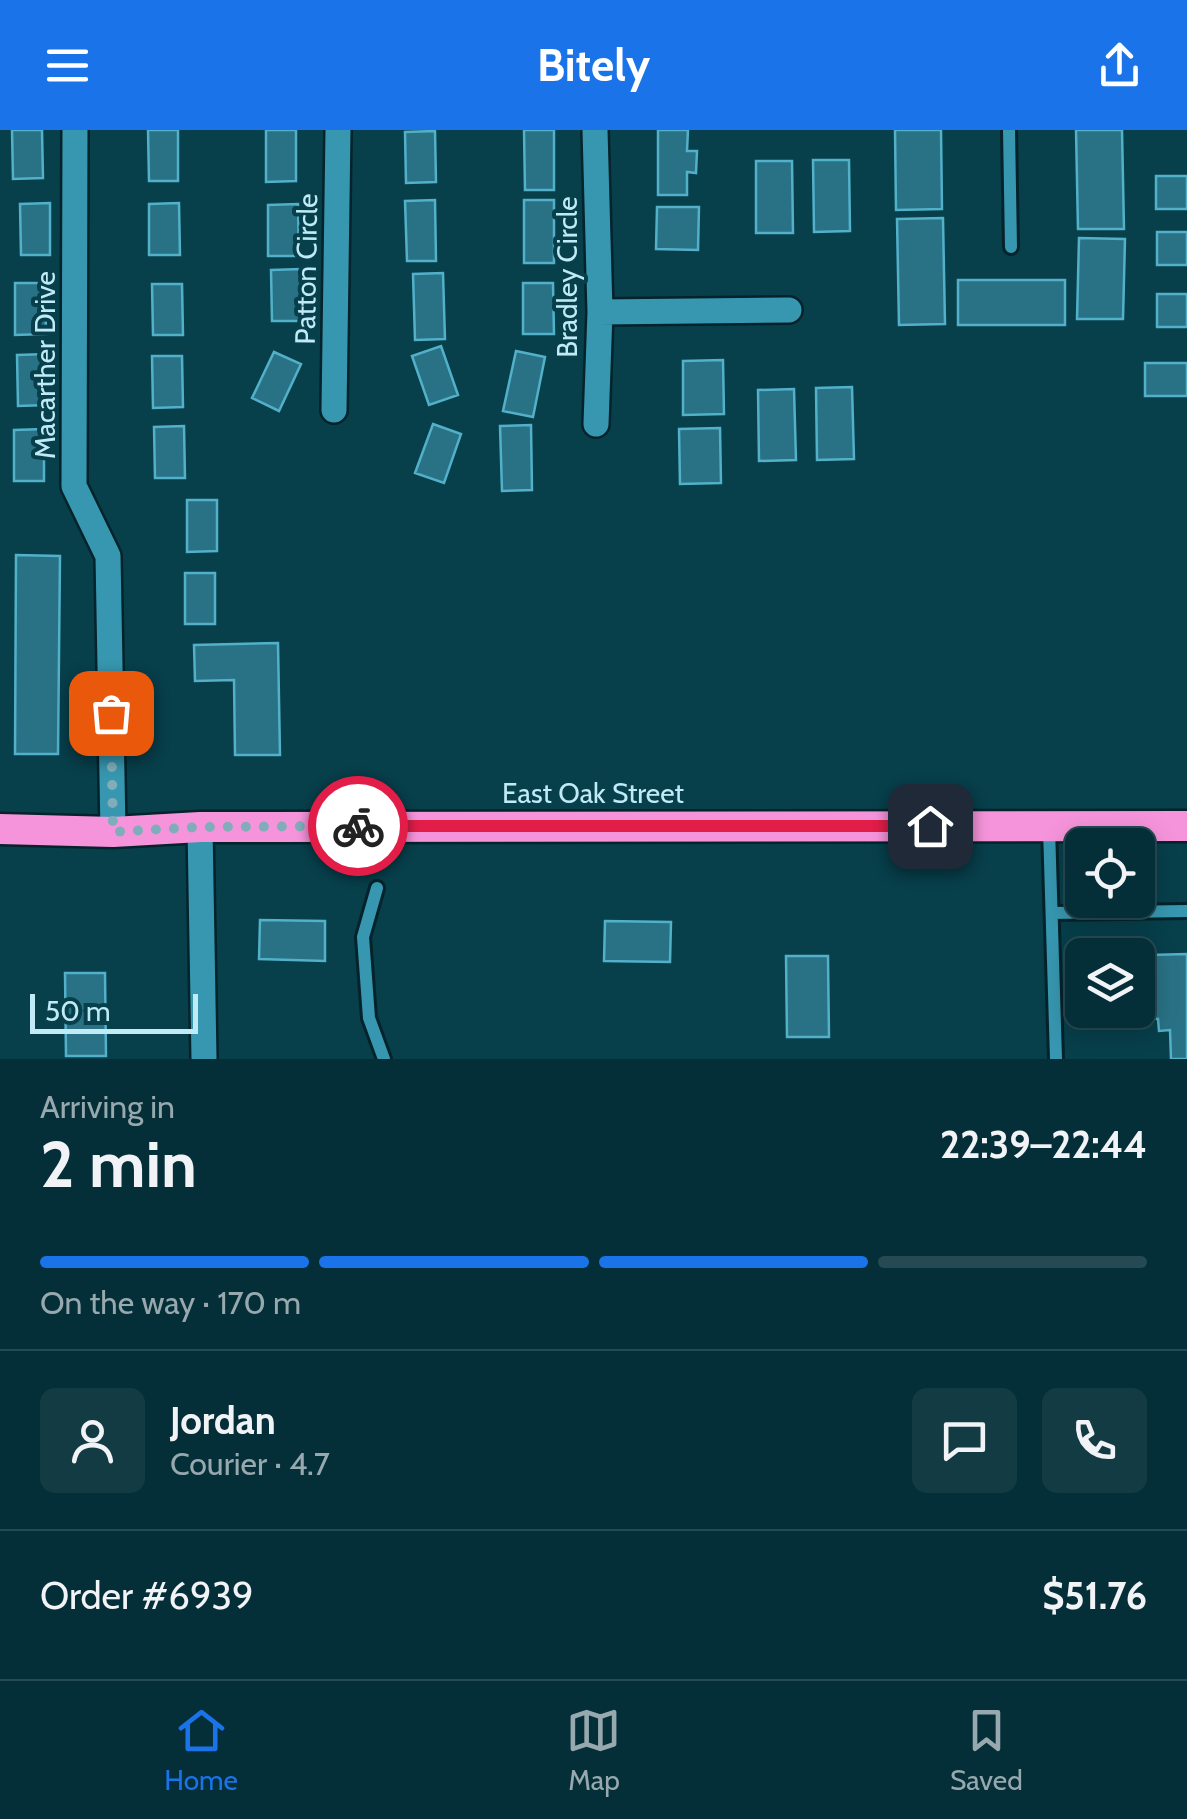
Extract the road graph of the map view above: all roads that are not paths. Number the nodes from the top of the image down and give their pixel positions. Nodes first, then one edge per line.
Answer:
1 (75, 130) edge
2 (338, 130) edge
3 (595, 130) edge
4 (1008, 130) edge
5 (1011, 247) dead end
6 (788, 310) dead end
7 (600, 312) junction
8 (334, 410) dead end
9 (596, 424) dead end
10 (1048, 825) junction
11 (1187, 826) edge
12 (200, 827) junction
13 (0, 829) edge
14 (113, 832) junction
15 (377, 888) dead end
16 (1187, 912) edge
17 (1052, 913) junction
18 (204, 1059) edge
19 (384, 1059) edge
20 (1056, 1059) edge

1 - 14 street, Macarther Drive
2 - 8 street, Patton Circle
3 - 7 street, Bradley Circle
4 - 5 lane
6 - 7 street
7 - 9 street, Bradley Circle
10 - 11 highway, East Oak Street
10 - 12 highway, East Oak Street
10 - 17 lane
12 - 14 highway, East Oak Street
12 - 18 street
13 - 14 highway, East Oak Street
15 - 19 lane
16 - 17 lane
17 - 20 lane

